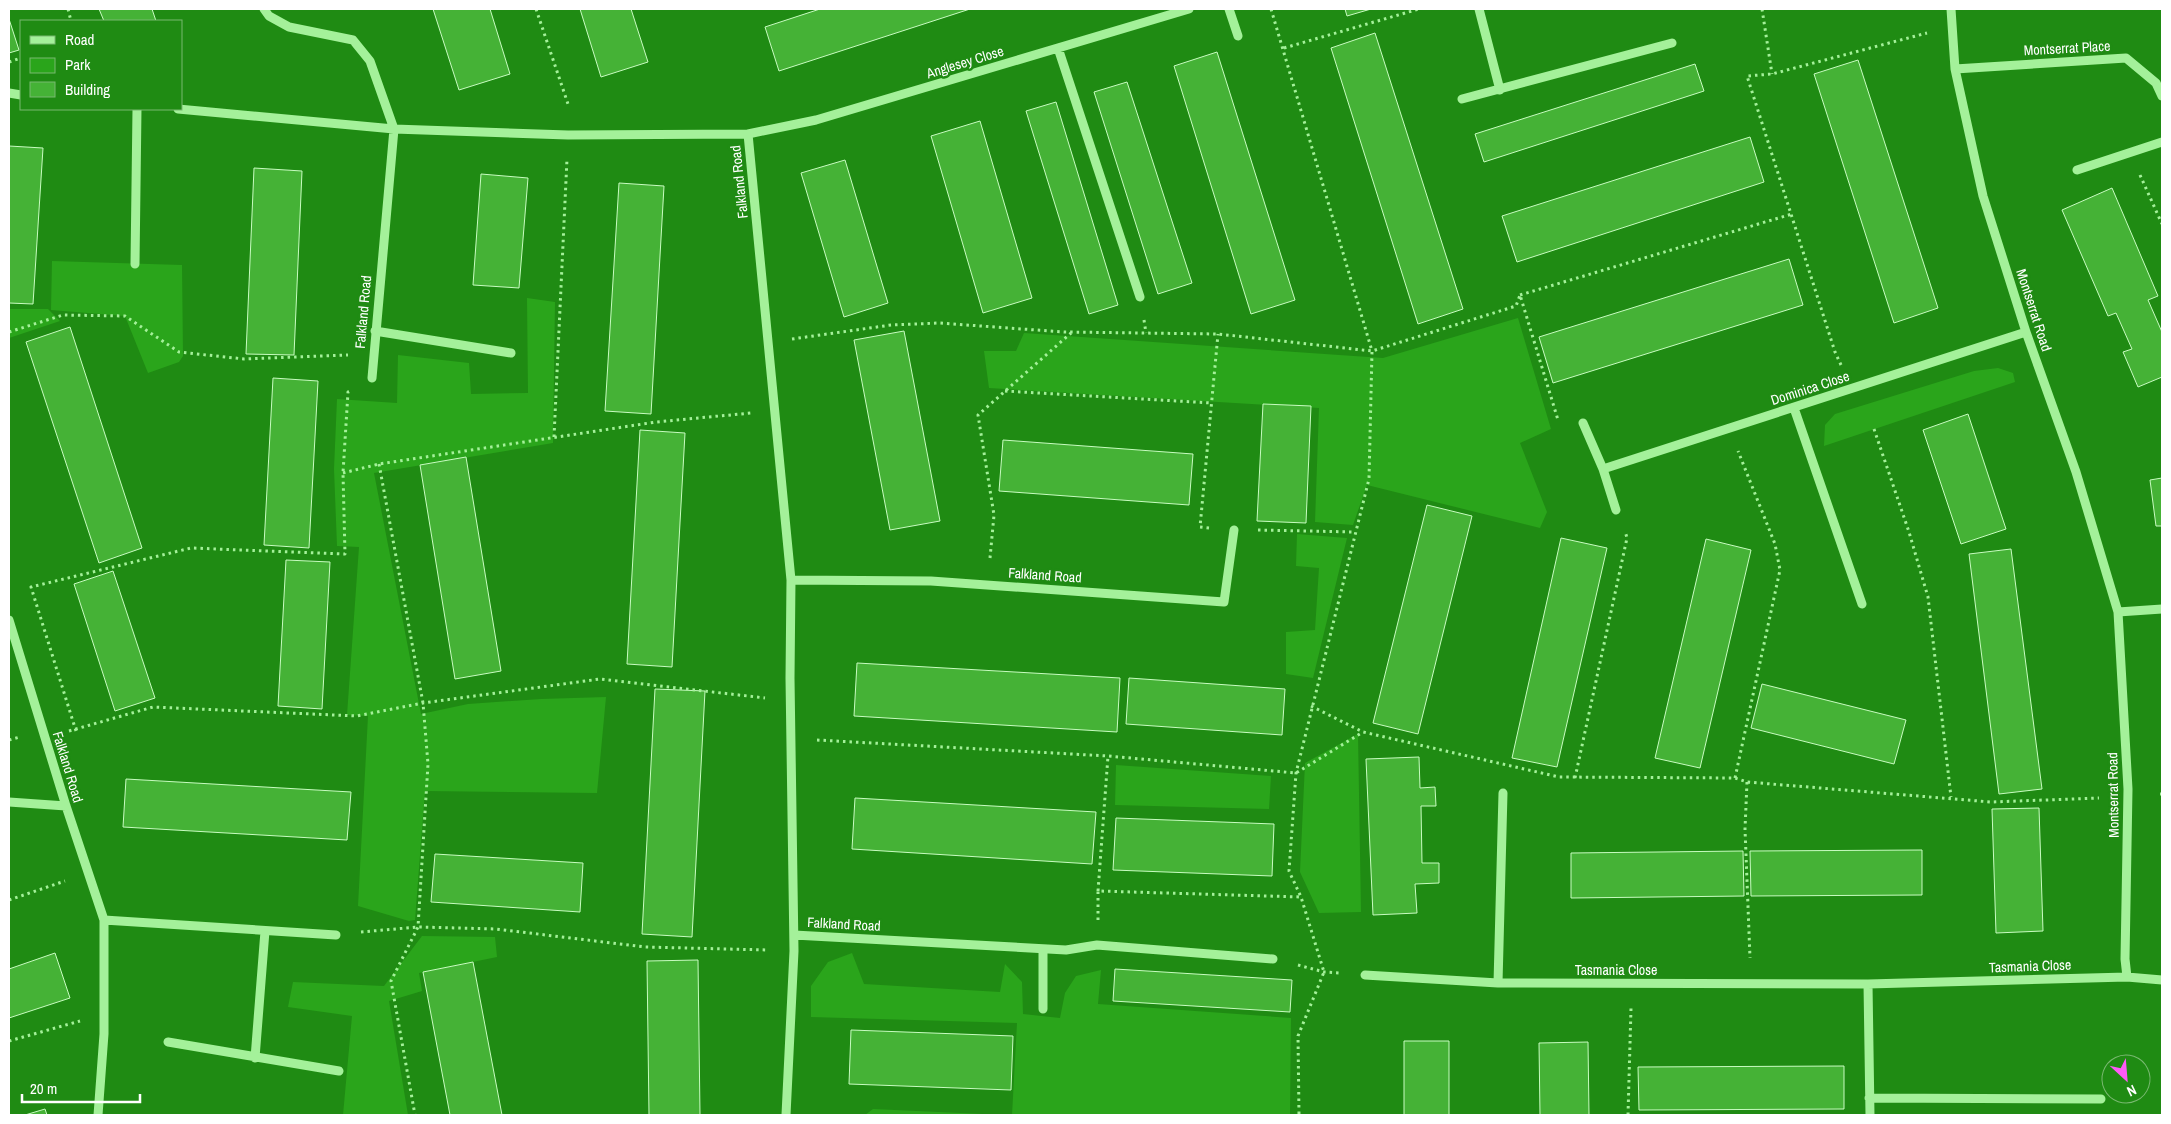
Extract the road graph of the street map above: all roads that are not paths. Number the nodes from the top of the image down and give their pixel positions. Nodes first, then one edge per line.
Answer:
1 (264, 9) edge
2 (1188, 9) edge
3 (1229, 9) edge
4 (1951, 9) edge
5 (1481, 13) edge
6 (1238, 36) dead end
7 (1672, 43) dead end
8 (1058, 48) junction
9 (1955, 69) junction
10 (1500, 90) junction
11 (2162, 96) edge
12 (1462, 99) dead end
13 (182, 109) edge
14 (137, 110) edge
15 (394, 129) junction
16 (748, 134) junction
17 (2162, 142) edge
18 (2077, 170) dead end
19 (136, 264) dead end
20 (1140, 297) dead end
21 (375, 331) junction
22 (2026, 332) junction
23 (511, 353) dead end
24 (372, 378) road end
25 (1794, 408) junction
26 (1584, 423) dead end
27 (1603, 469) junction
28 (1616, 510) road end
29 (1234, 530) road end
30 (791, 580) junction
31 (1862, 604) dead end
32 (2162, 609) edge
33 (2118, 612) junction
34 (9, 620) edge
35 (1503, 793) dead end
36 (9, 802) edge
37 (66, 806) junction
38 (104, 920) junction
39 (265, 930) junction
40 (336, 934) road end
41 (794, 935) junction
42 (1043, 949) junction
43 (1273, 959) road end
44 (1365, 975) road end
45 (2127, 977) junction
46 (2162, 980) edge
47 (1498, 984) junction
48 (1868, 984) junction
49 (1043, 1009) dead end
50 (168, 1042) dead end
51 (255, 1058) junction
52 (339, 1071) dead end
53 (1869, 1098) junction
54 (2101, 1099) dead end
55 (98, 1115) edge
56 (786, 1115) edge
57 (1870, 1115) edge

1 - 15 street, Falkland Road
2 - 8 street, Anglesey Close
3 - 6 street
4 - 9 street, Montserrat Road
5 - 10 street
7 - 10 street
8 - 16 street, Anglesey Close
8 - 20 street
9 - 11 street, Montserrat Place
9 - 22 street, Montserrat Road
10 - 12 street
13 - 15 street, Falkland Road
14 - 19 street
15 - 16 street, Falkland Road
15 - 21 street, Falkland Road
16 - 30 street, Falkland Road
17 - 18 street
21 - 23 street
21 - 24 street, Falkland Road
22 - 25 street, Dominica Close
22 - 33 street, Montserrat Road
25 - 27 street, Dominica Close
25 - 31 street
26 - 27 street
27 - 28 street
29 - 30 street, Falkland Road
30 - 41 street, Falkland Road
32 - 33 street
33 - 45 street, Montserrat Road
34 - 37 street, Falkland Road
35 - 47 street
36 - 37 street
37 - 38 street, Falkland Road
38 - 39 street
38 - 55 street, Falkland Road
39 - 40 street
39 - 51 street
41 - 42 street, Falkland Road
41 - 56 street, Falkland Road
42 - 43 street, Falkland Road
42 - 49 street
44 - 47 street, Tasmania Close
45 - 46 street, Tasmania Close
45 - 48 street, Tasmania Close
47 - 48 street, Tasmania Close
48 - 53 street
50 - 51 street
51 - 52 street
53 - 54 street
53 - 57 street

